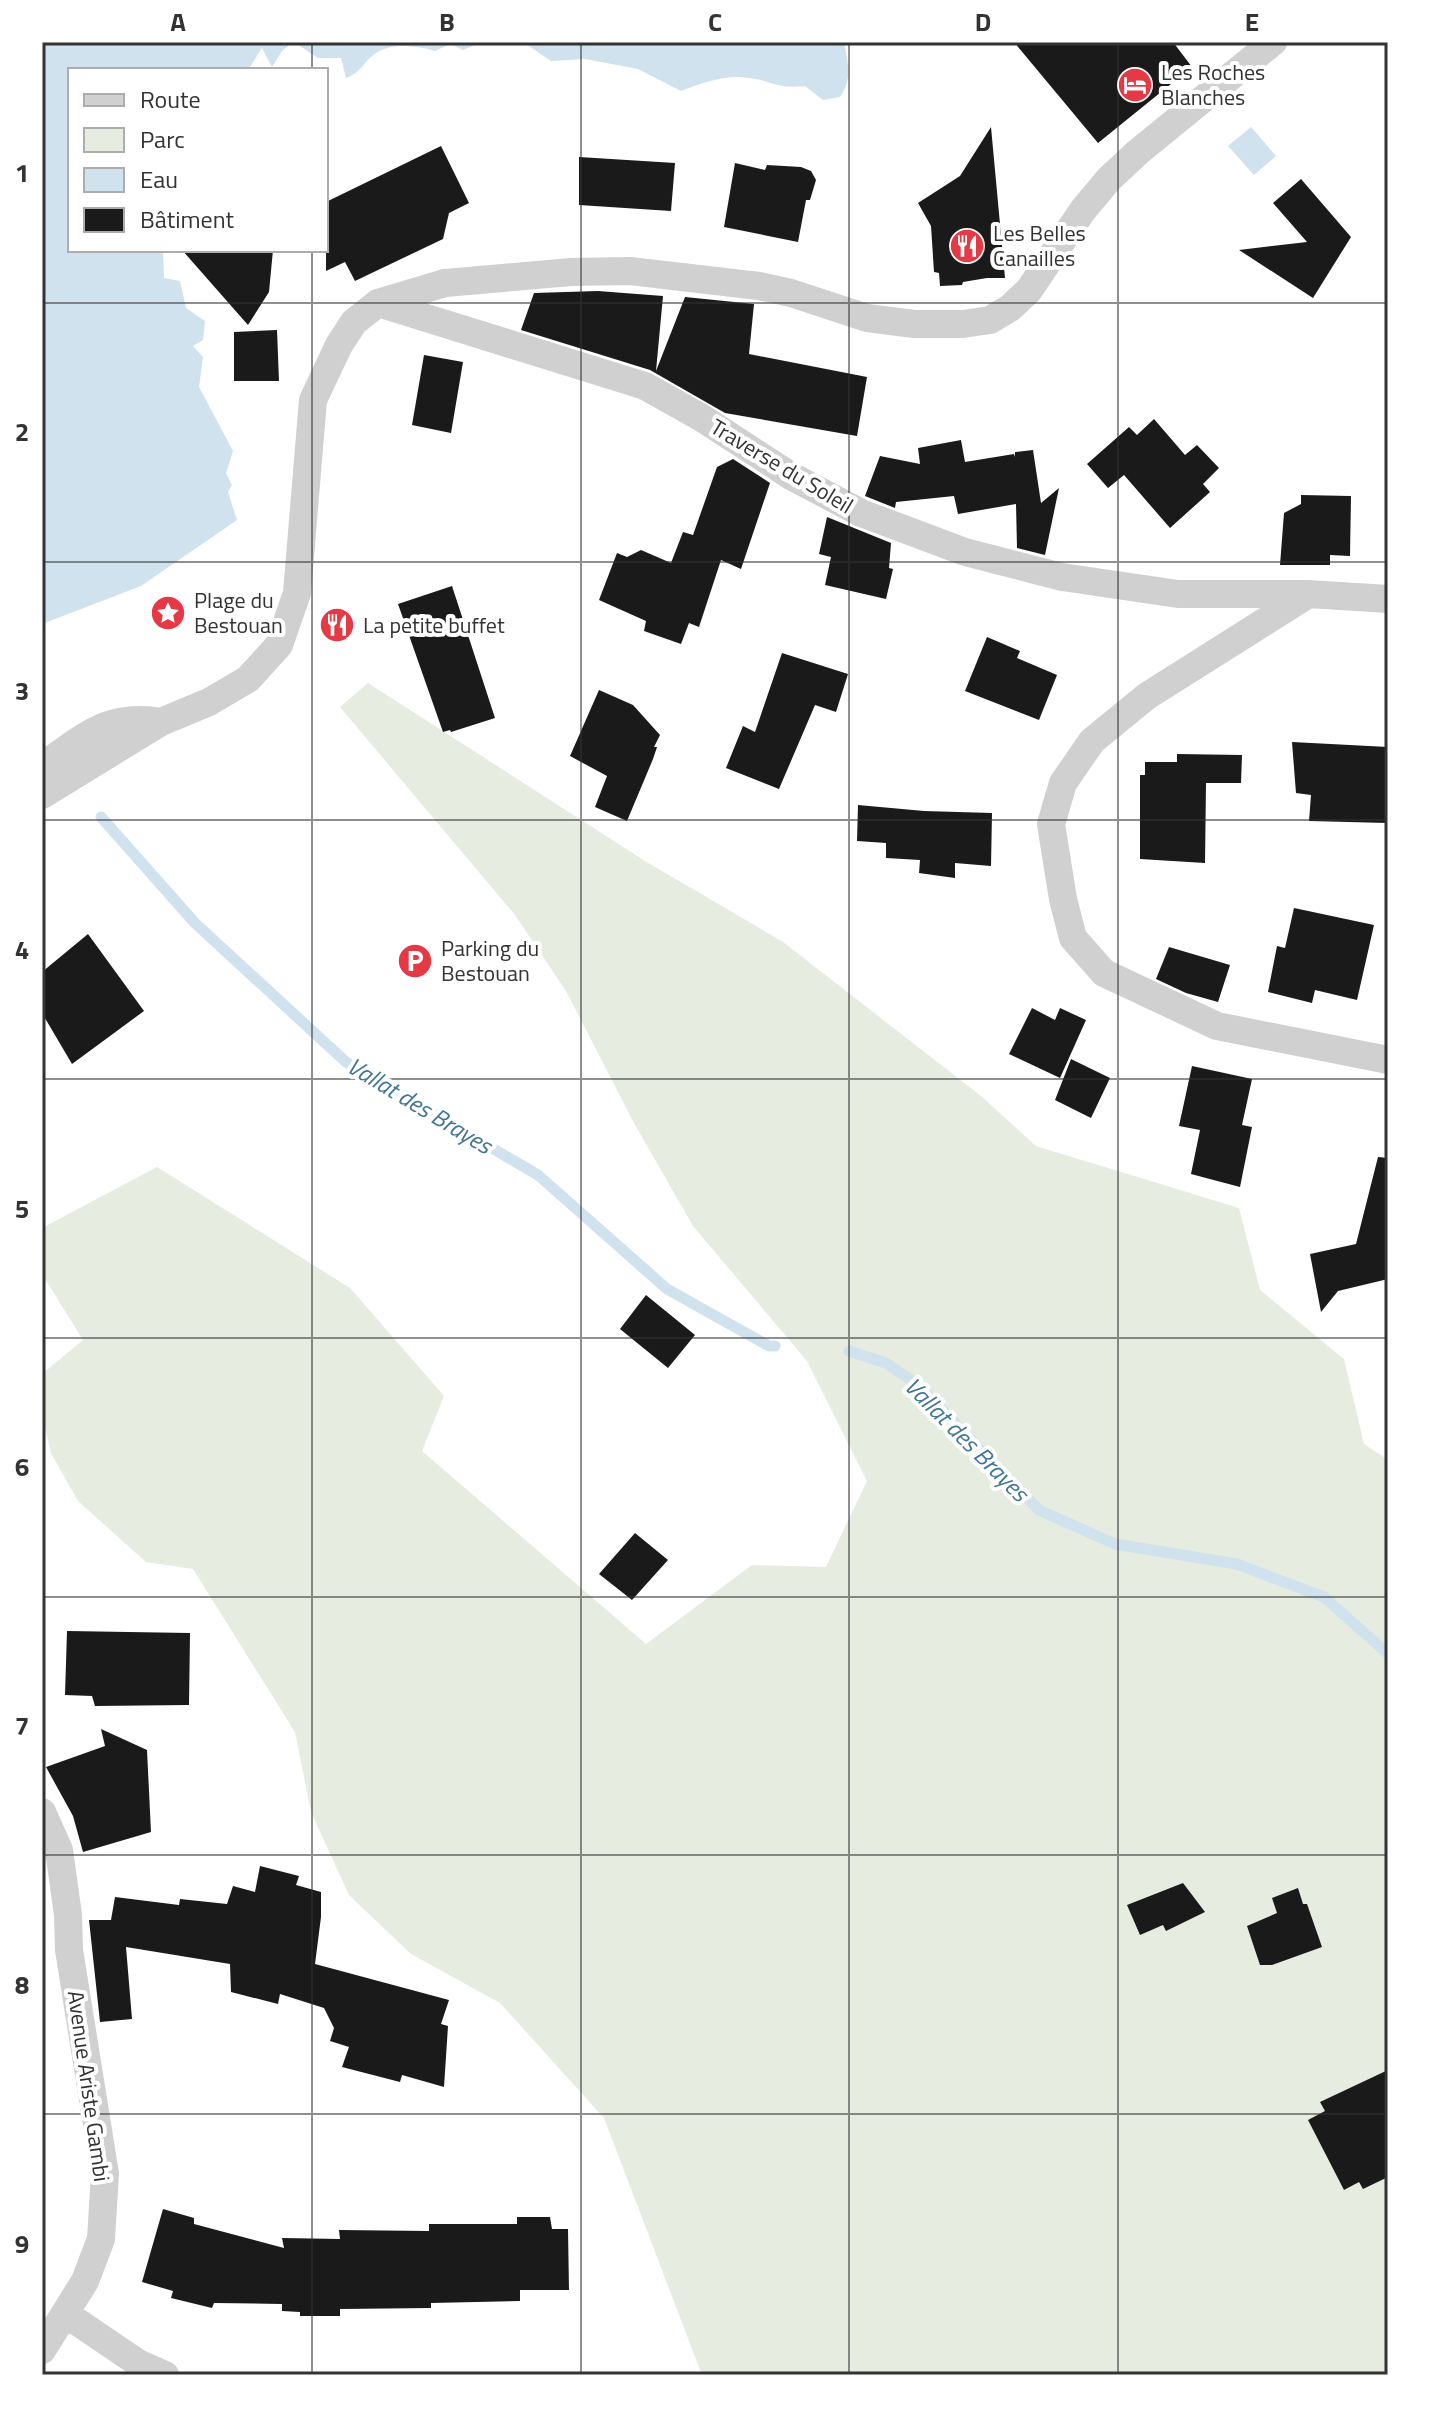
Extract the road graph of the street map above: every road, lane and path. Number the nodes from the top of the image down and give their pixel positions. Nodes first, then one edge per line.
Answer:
1 (1273, 42) edge
2 (378, 303) junction
3 (1308, 594) junction
4 (1388, 599) edge
5 (161, 722) junction
6 (42, 766) edge
7 (42, 795) edge
8 (1388, 1060) edge
9 (42, 1812) edge
10 (66, 2314) junction
11 (42, 2350) edge
12 (165, 2375) edge

1 - 2 street
2 - 3 street, Traverse du Soleil
2 - 5 street
3 - 4 street, Traverse du Soleil
3 - 8 street
5 - 6 street
5 - 7 street
9 - 10 street, Avenue Ariste Gambi
10 - 11 street, Avenue Ariste Gambi
10 - 12 street

